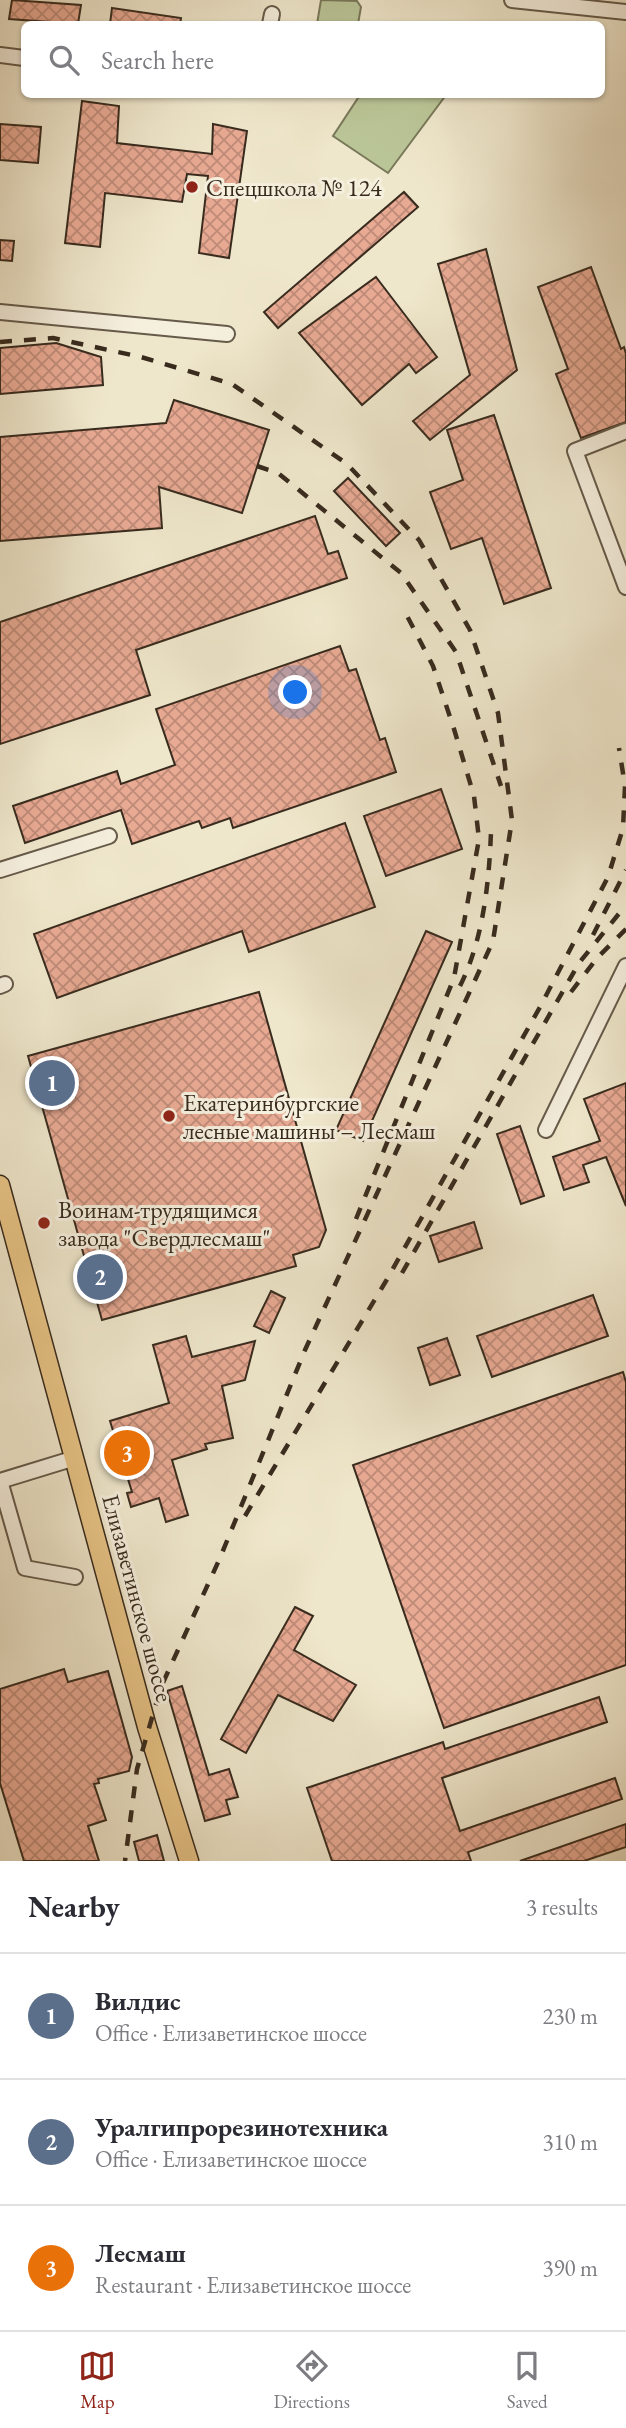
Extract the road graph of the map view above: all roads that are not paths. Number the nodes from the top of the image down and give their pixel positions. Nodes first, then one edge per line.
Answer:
1 (512, 0) edge
2 (626, 12) edge
3 (0, 55) edge
4 (21, 58) edge
5 (0, 312) edge
6 (227, 334) dead end
7 (626, 431) edge
8 (626, 587) edge
9 (109, 835) dead end
10 (0, 870) edge
11 (626, 966) edge
12 (546, 1130) dead end
13 (0, 1185) edge
14 (75, 1458) junction
15 (75, 1577) dead end
16 (189, 1861) edge

1 - 2 street
3 - 4 street
5 - 6 street
7 - 8 street
9 - 10 street
11 - 12 street
13 - 14 main road, Елизаветинское шоссе
14 - 15 street
14 - 16 main road, Елизаветинское шоссе

